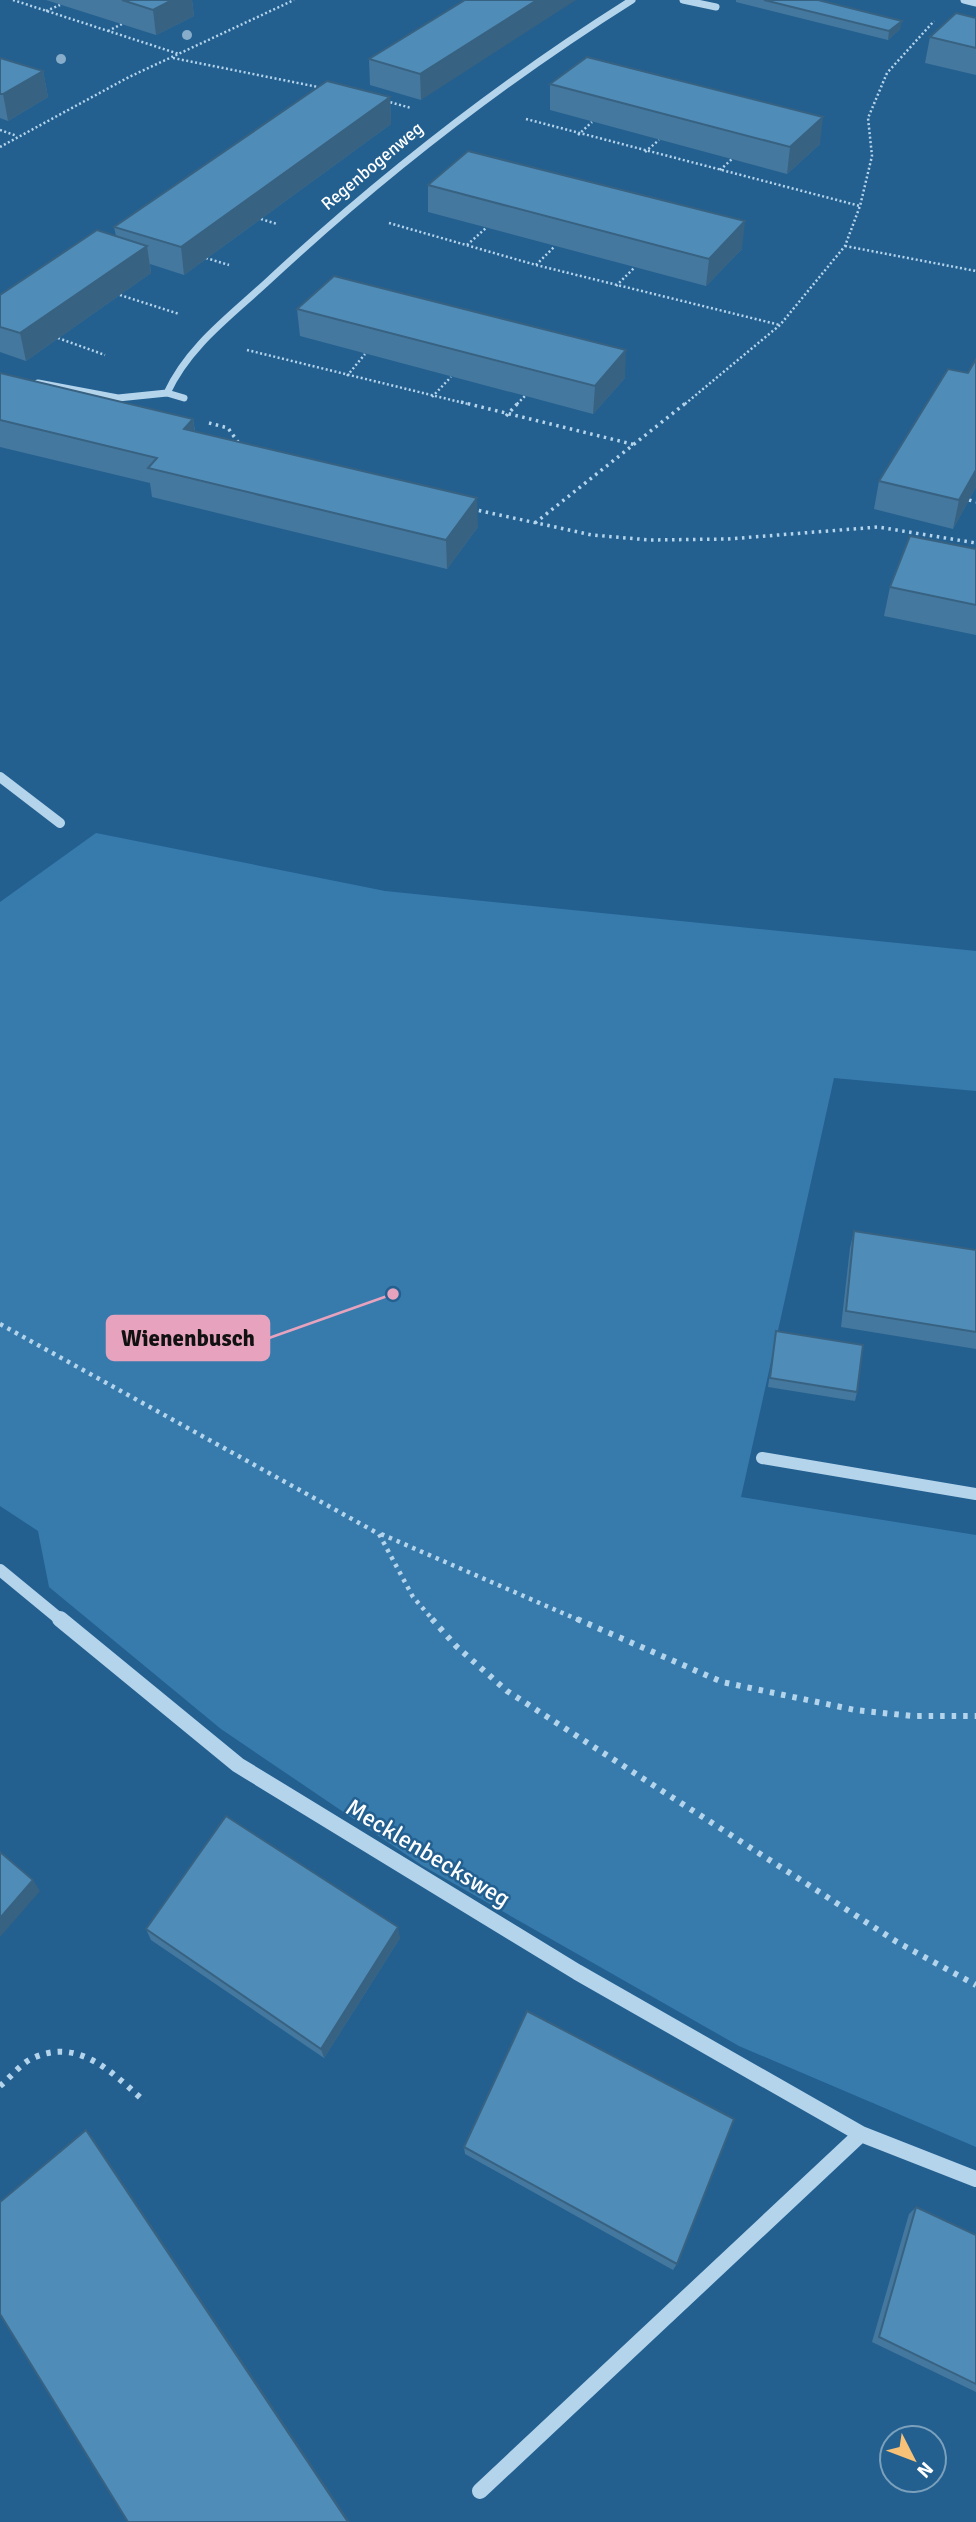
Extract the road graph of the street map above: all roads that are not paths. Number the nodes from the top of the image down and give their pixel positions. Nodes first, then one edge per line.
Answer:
1 (632, 0) edge
2 (683, 0) edge
3 (964, 0) edge
4 (976, 3) edge
5 (716, 8) dead end
6 (24, 380) edge
7 (167, 393) junction
8 (184, 398) dead end
9 (0, 778) edge
10 (61, 823) dead end
11 (762, 1458) dead end
12 (976, 1494) edge
13 (0, 1570) edge
14 (861, 2134) junction
15 (976, 2179) edge
16 (480, 2491) dead end

1 - 7 street, Regenbogenweg
2 - 5 street
3 - 4 street
6 - 7 lane
7 - 8 street
9 - 10 street
11 - 12 street
13 - 14 street, Mecklenbecksweg
14 - 15 street, Mecklenbecksweg
14 - 16 street

